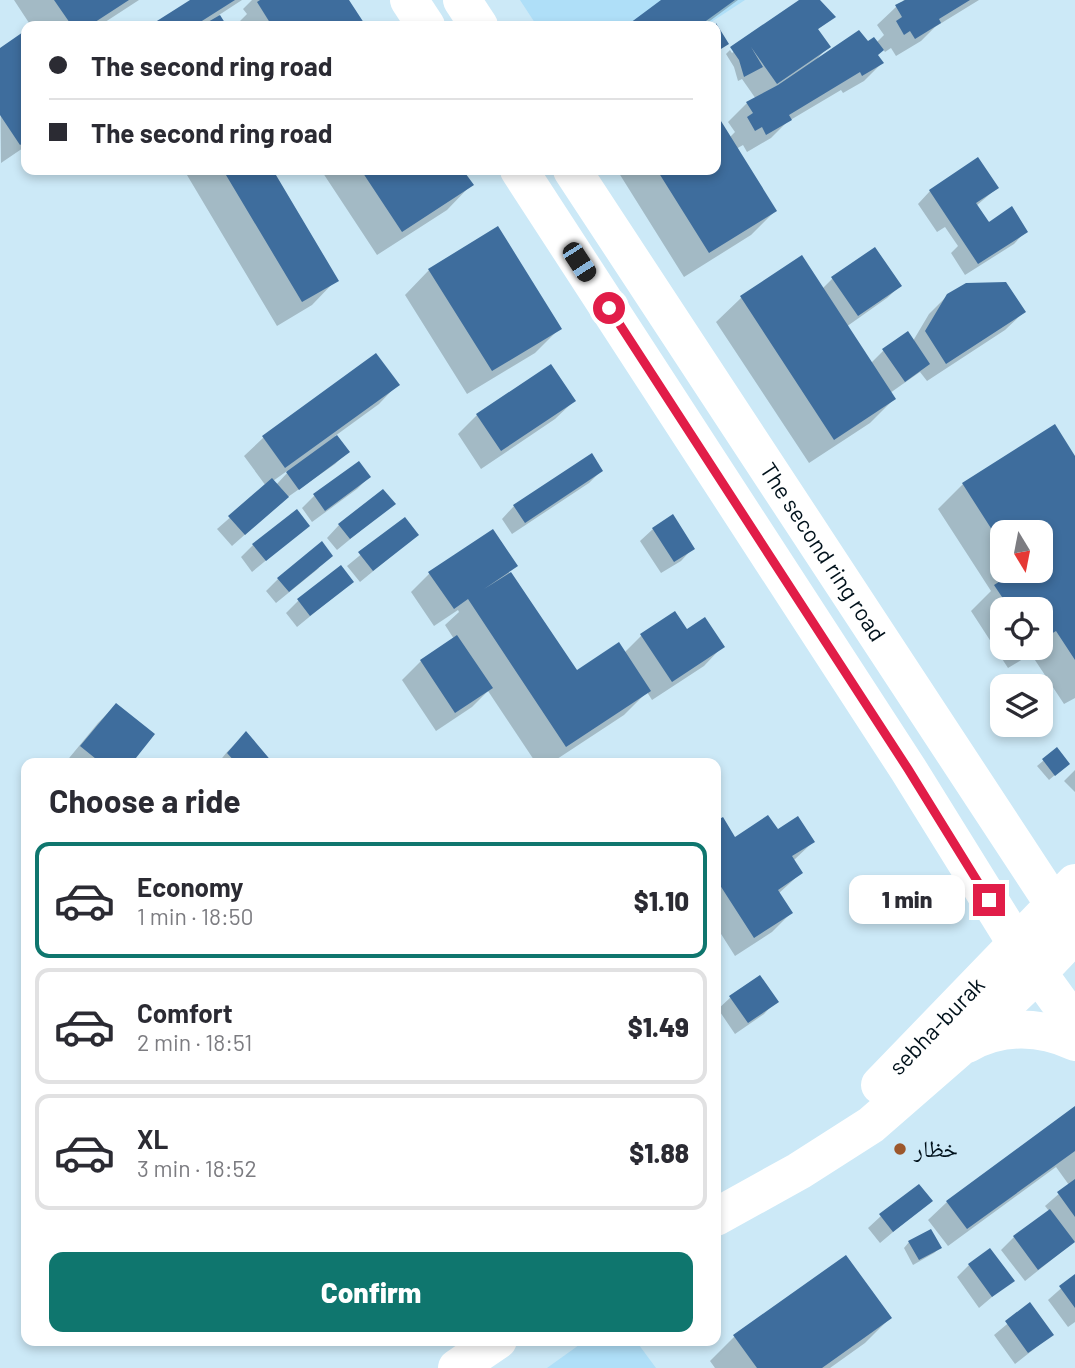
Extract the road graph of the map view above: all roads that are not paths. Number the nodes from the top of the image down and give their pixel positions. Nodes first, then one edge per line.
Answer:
1 (409, 0) edge
2 (462, 0) edge
3 (423, 21) edge
4 (476, 21) edge
5 (522, 175) edge
6 (575, 175) edge
7 (1071, 919) edge
8 (1027, 958) junction
9 (1075, 1024) edge
10 (1075, 1042) edge
11 (956, 1051) junction
12 (800, 1171) junction
13 (721, 1214) edge
14 (489, 1346) edge
15 (457, 1368) edge

1 - 3 main road
2 - 4 main road
5 - 8 main road, The second ring road
6 - 7 main road, The second ring road
7 - 8 main road, sebha-burak
8 - 9 main road, The second ring road
8 - 11 main road, sebha-burak
8 - 12 main road, sebha-burak
10 - 11 main road
11 - 12 main road, sebha-burak
12 - 13 main road, sebha-burak
14 - 15 main road

